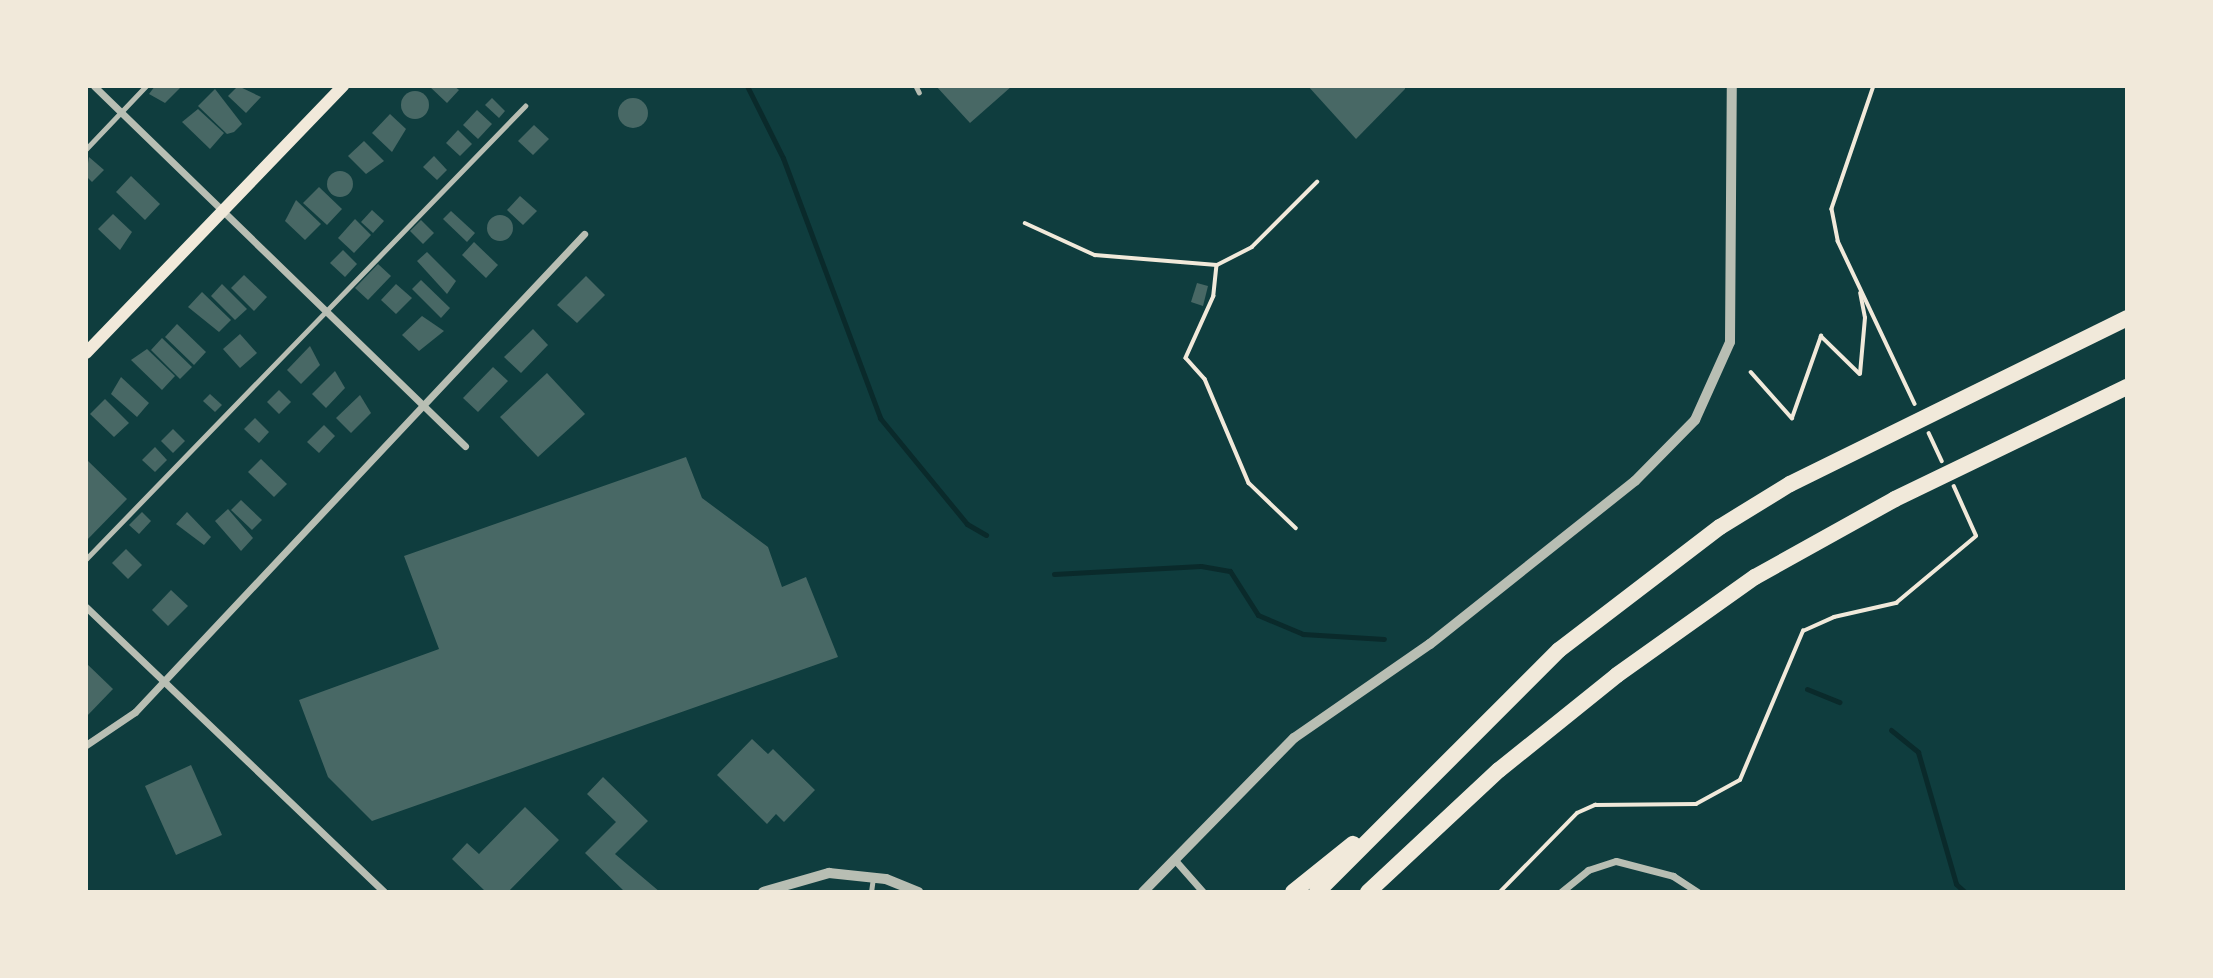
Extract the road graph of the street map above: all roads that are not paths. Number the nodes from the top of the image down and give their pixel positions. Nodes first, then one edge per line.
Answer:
1 (94, 86) edge
2 (146, 86) edge
3 (343, 86) edge
4 (916, 86) edge
5 (1732, 86) edge
6 (919, 92) dead end
7 (525, 106) dead end
8 (121, 111) junction
9 (86, 149) edge
10 (223, 209) junction
11 (584, 234) dead end
12 (325, 309) junction
13 (2127, 317) edge
14 (86, 353) edge
15 (2127, 387) edge
16 (422, 402) junction
17 (466, 446) dead end
18 (86, 559) edge
19 (86, 607) edge
20 (165, 681) junction
21 (86, 745) edge
22 (1384, 822) junction
23 (1174, 859) junction
24 (874, 877) junction
25 (384, 892) edge
26 (764, 892) edge
27 (871, 892) edge
28 (919, 892) edge
29 (1143, 892) edge
30 (1203, 892) edge
31 (1293, 892) edge
32 (1317, 892) edge
33 (1368, 892) edge
34 (1561, 892) edge
35 (1699, 892) edge

1 - 8 street
2 - 8 lane
3 - 10 main road
4 - 6 lane
5 - 23 street
7 - 12 lane
8 - 9 lane
8 - 10 street
10 - 12 street
10 - 14 main road
11 - 16 street
12 - 16 street
12 - 18 lane
13 - 22 highway
15 - 33 highway
16 - 17 street
16 - 20 street
19 - 20 street
20 - 21 street
20 - 25 street
22 - 31 highway
22 - 32 highway
23 - 29 street
23 - 30 street
24 - 26 street
24 - 27 lane
24 - 28 street
34 - 35 street

